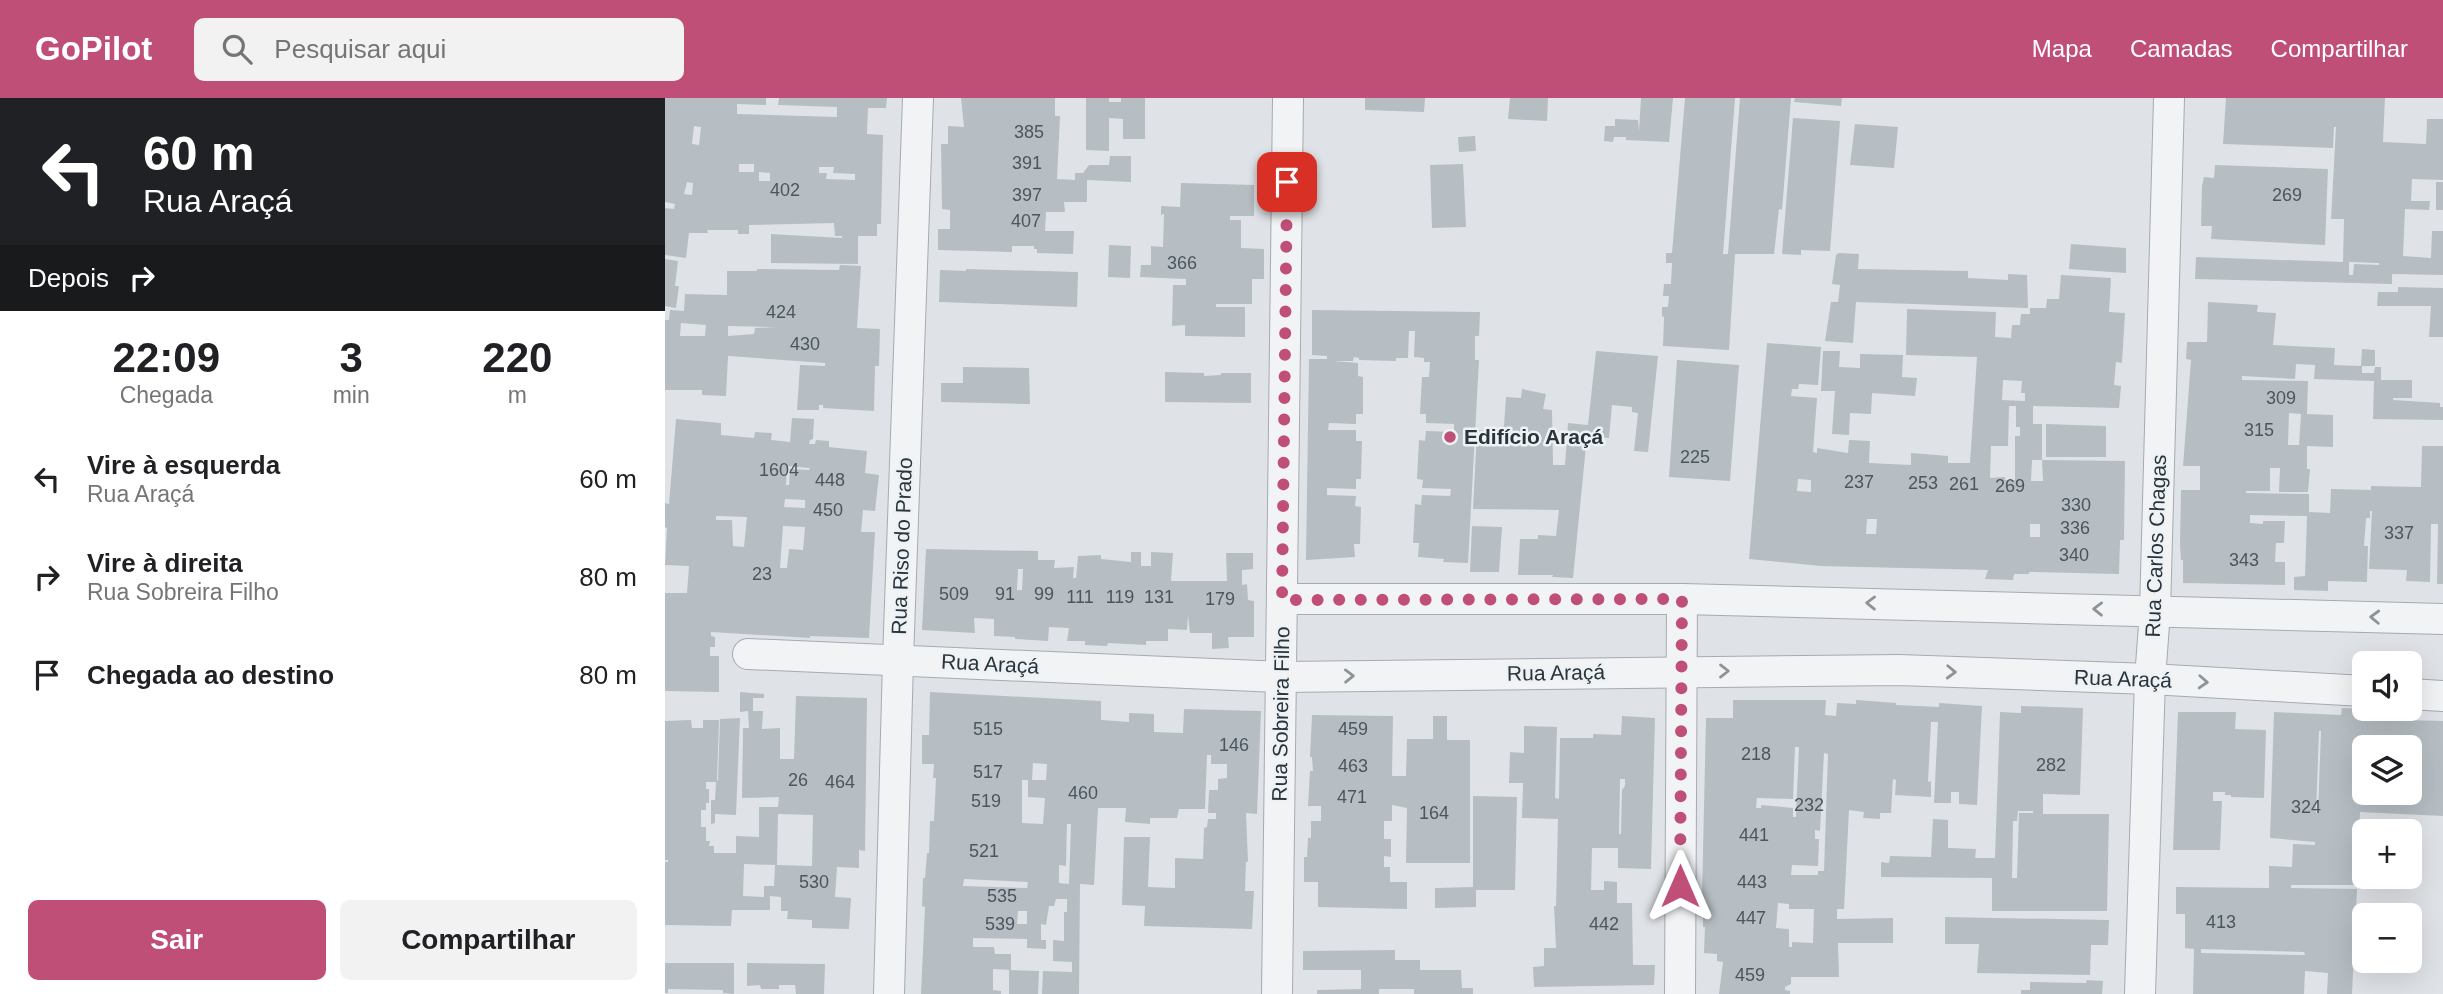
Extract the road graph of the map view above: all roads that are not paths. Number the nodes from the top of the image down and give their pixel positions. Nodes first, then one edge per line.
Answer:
1 (918, 98) edge
2 (1288, 98) edge
3 (2169, 98) edge
4 (1682, 599) junction
5 (1282, 600) junction
6 (2155, 611) junction
7 (2443, 619) edge
8 (748, 654) dead end
9 (898, 660) junction
10 (1680, 671) junction
11 (1281, 677) junction
12 (2150, 679) junction
13 (2352, 690) edge
14 (2422, 695) edge
15 (2443, 696) edge
16 (889, 994) edge
17 (1277, 994) edge
18 (1680, 994) edge
19 (2140, 994) edge

1 - 9 street, Rua Riso do Prado
2 - 5 street, Rua Sobreira Filho
3 - 6 street, Rua Carlos Chagas
4 - 5 street
6 -> 4 street
4 - 10 street
5 - 11 street, Rua Sobreira Filho
7 -> 6 street
6 - 12 street, Rua Carlos Chagas
8 - 9 street, Rua Araçá
9 - 11 street, Rua Araçá
9 - 16 street, Rua Riso do Prado
11 -> 10 street, Rua Araçá
10 -> 12 street, Rua Araçá
10 - 18 street
11 - 17 street, Rua Sobreira Filho
12 -> 13 street, Rua Araçá
12 - 19 street, Rua Carlos Chagas
14 - 15 street

